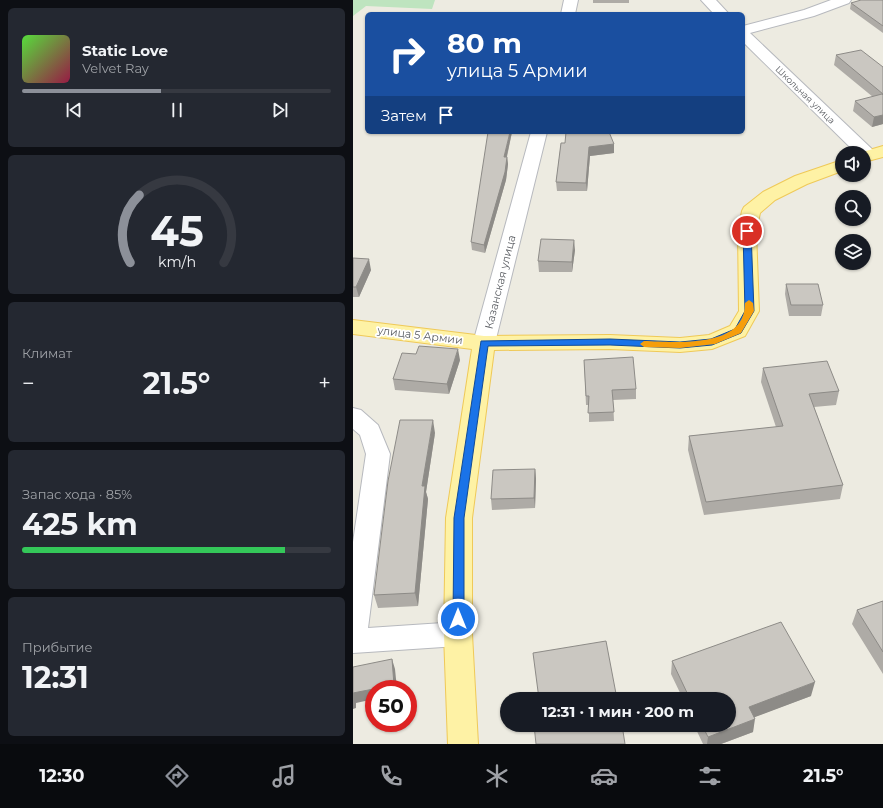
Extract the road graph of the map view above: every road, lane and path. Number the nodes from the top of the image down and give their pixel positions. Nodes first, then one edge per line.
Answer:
1 (571, 0) edge
2 (708, 0) edge
3 (844, 0) edge
4 (568, 12) edge
5 (720, 12) edge
6 (745, 29) edge
7 (745, 36) edge
8 (538, 134) edge
9 (872, 154) edge
10 (835, 168) edge
11 (353, 327) edge
12 (484, 343) junction
13 (353, 416) edge
14 (458, 634) junction
15 (353, 635) edge
16 (353, 640) edge
17 (463, 744) edge

1 - 4 street
2 - 5 street
3 - 6 street
7 - 9 street, Школьная улица
8 - 12 street, Казанская улица
10 - 12 main road, улица 5 Армии
11 - 12 main road, улица 5 Армии
12 - 14 main road, Казанская улица
13 - 15 street
14 - 16 street
14 - 17 main road, Казанская улица

